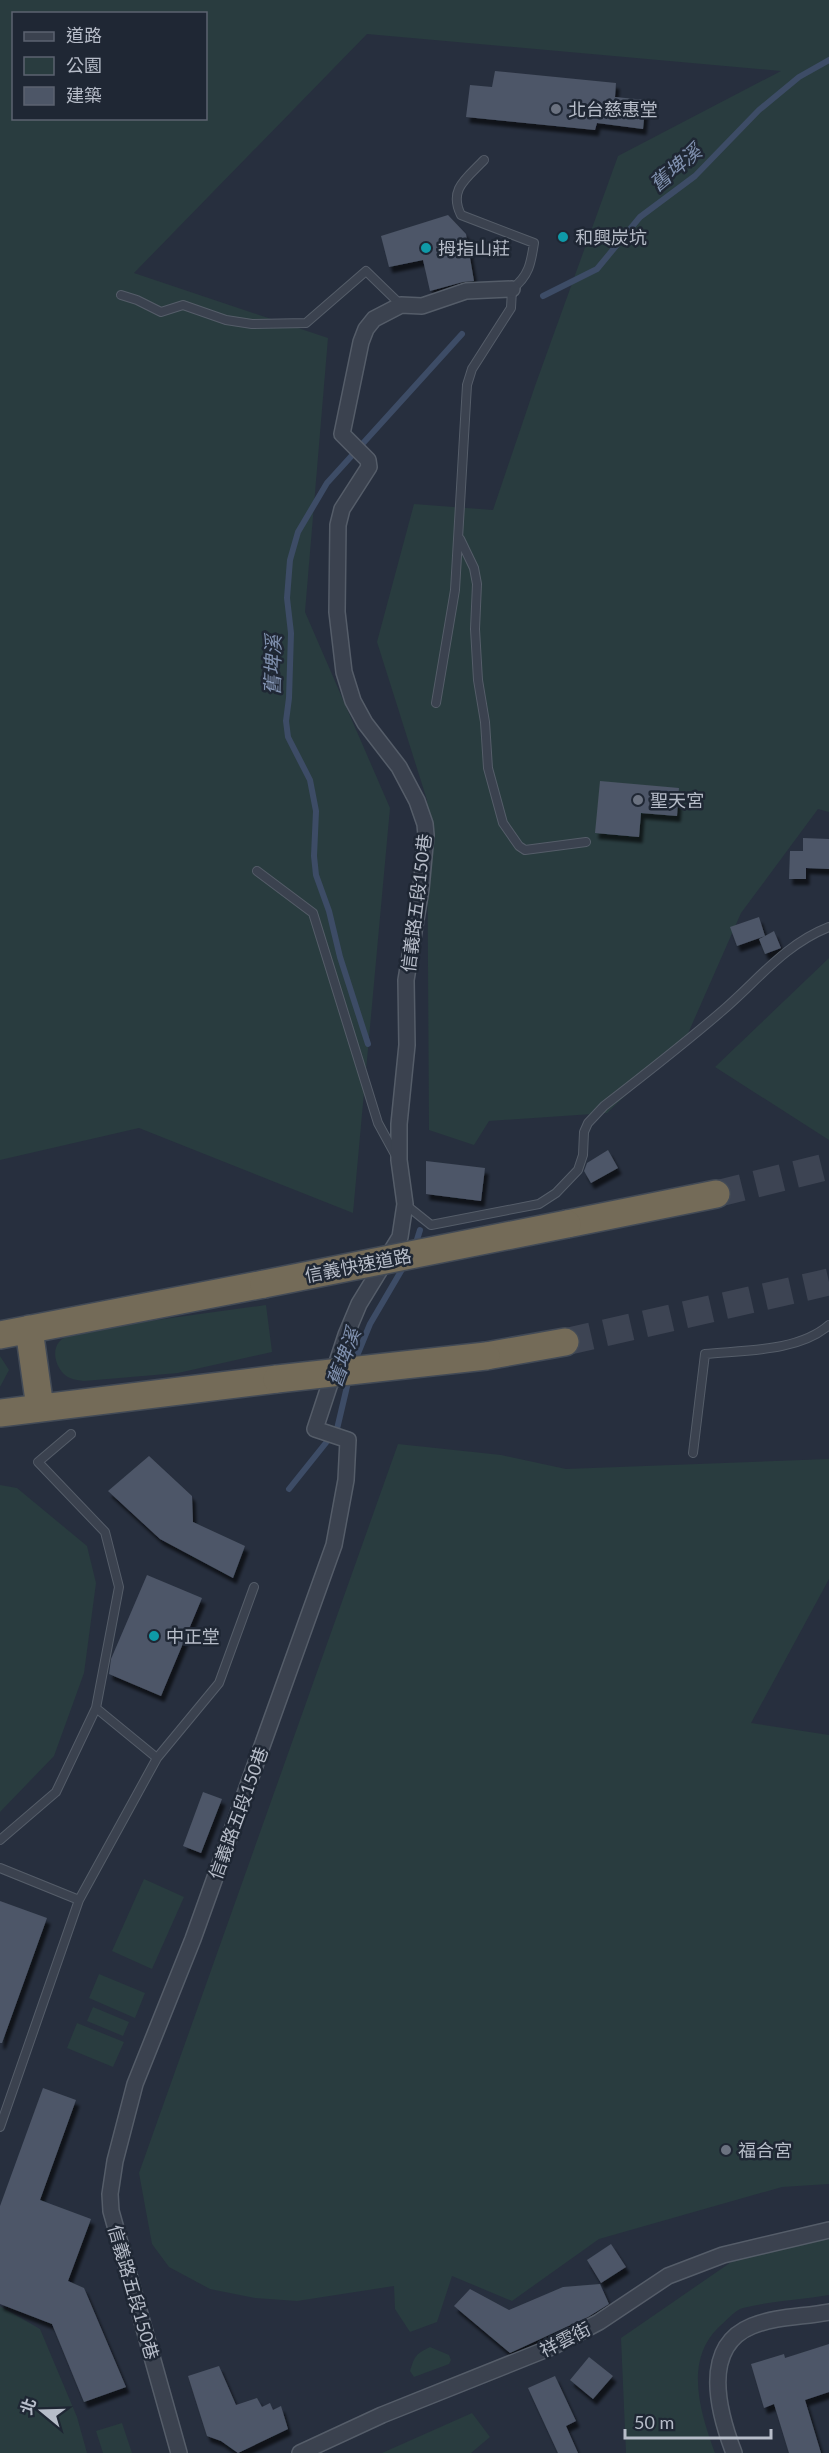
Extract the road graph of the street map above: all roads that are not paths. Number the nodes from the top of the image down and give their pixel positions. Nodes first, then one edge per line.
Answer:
1 (484, 160) dead end
2 (512, 289) junction
3 (122, 296) dead end
4 (401, 306) junction
5 (460, 537) junction
6 (436, 703) dead end
7 (586, 842) dead end
8 (257, 871) dead end
9 (829, 927) edge
10 (399, 1160) junction
11 (716, 1194) tunnel mouth
12 (405, 1204) junction
13 (829, 1324) edge
14 (29, 1329) junction
15 (0, 1335) edge
16 (564, 1342) tunnel mouth
17 (40, 1408) junction
18 (0, 1413) edge
19 (71, 1434) dead end
20 (693, 1453) dead end
21 (254, 1587) dead end
22 (96, 1708) junction
23 (157, 1758) junction
24 (0, 1840) edge
25 (0, 1868) edge
26 (79, 1900) junction
27 (0, 2127) edge
28 (829, 2230) edge
29 (829, 2312) edge
30 (179, 2453) edge
31 (300, 2453) edge
32 (734, 2453) edge

1 - 2 lane
2 - 4 street, 信義路五段150巷
2 - 5 lane
3 - 4 lane
4 - 10 street, 信義路五段150巷
5 - 6 lane
5 - 7 lane
8 - 10 lane
9 - 12 lane
10 - 12 street, 信義路五段150巷
11 - 14 highway, 信義快速道路, bridge
12 - 30 street, 信義路五段150巷
13 - 20 lane
14 - 15 highway, 信義快速道路
14 - 17 highway
16 - 17 highway, bridge
17 - 18 highway
19 - 22 lane
21 - 23 lane
22 - 23 lane
22 - 24 lane
23 - 26 lane
25 - 26 lane
26 - 27 lane
28 - 31 street, 祥雲街
29 - 32 street

